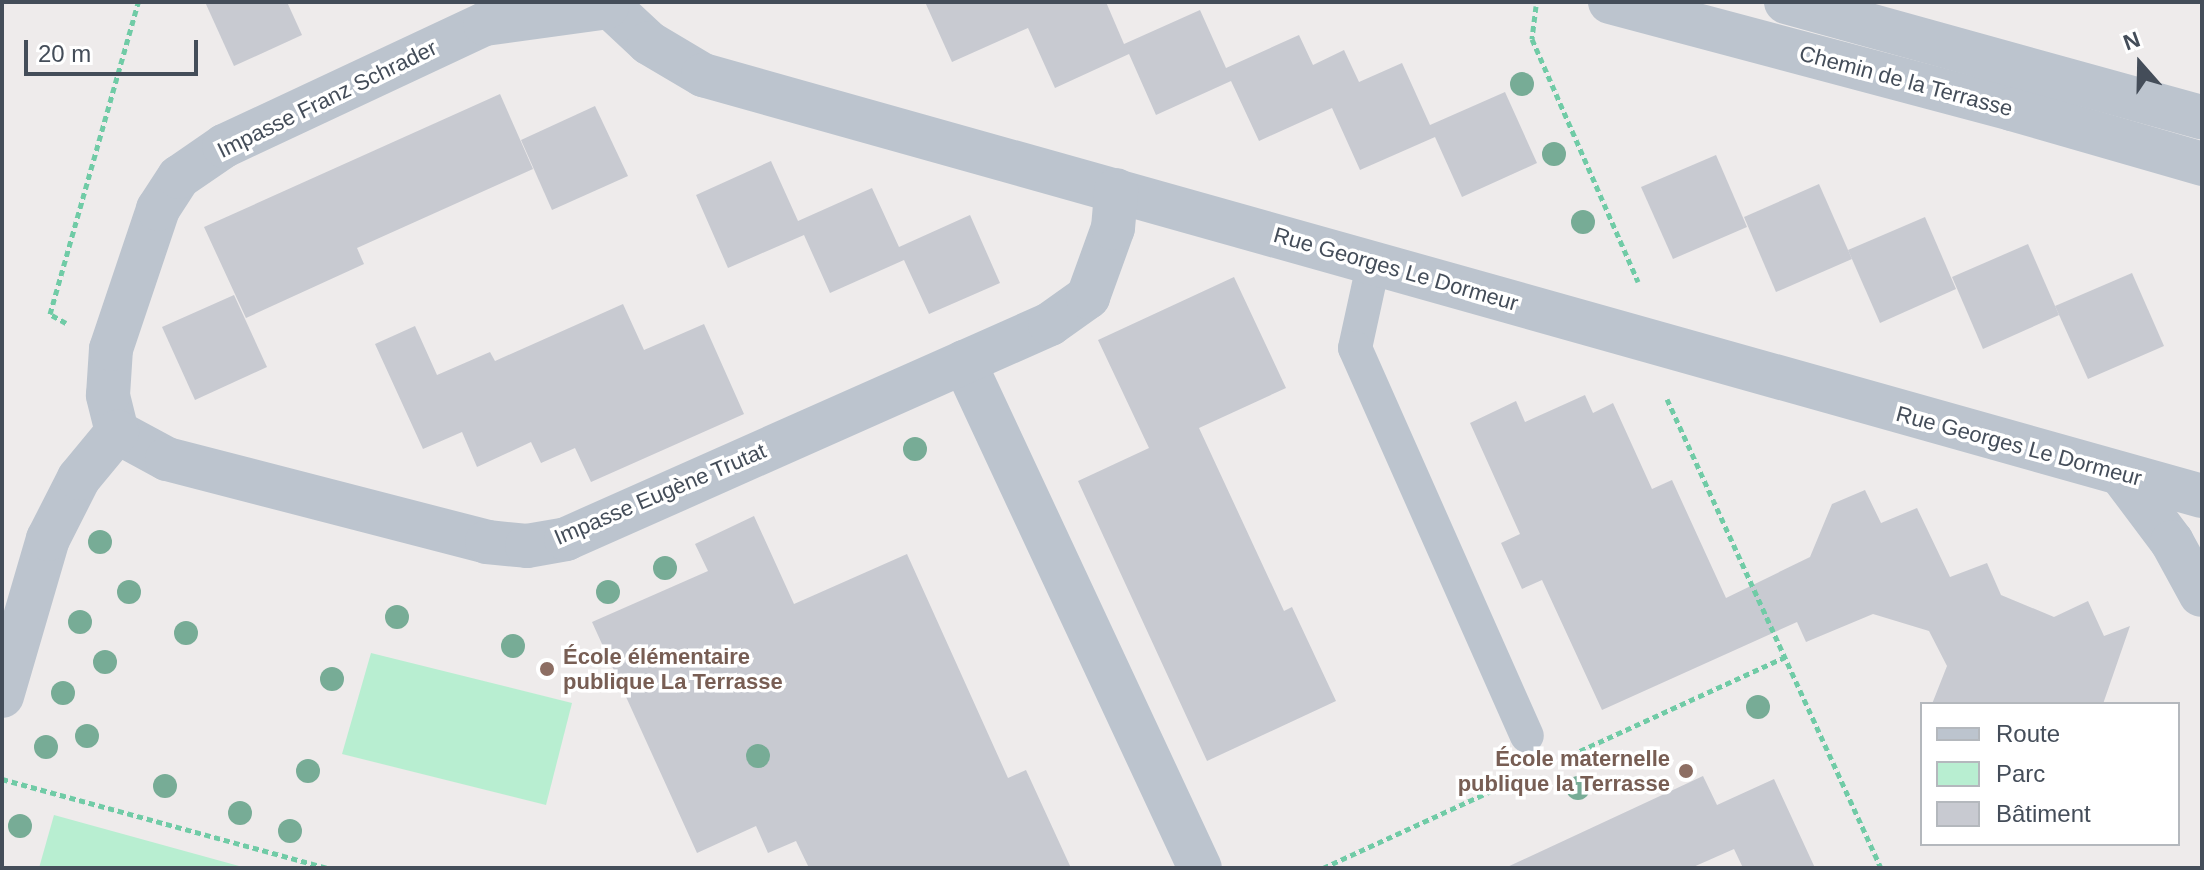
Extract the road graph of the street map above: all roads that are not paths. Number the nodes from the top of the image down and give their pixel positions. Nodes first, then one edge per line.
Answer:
1 (1610, 2) edge
2 (1786, 2) edge
3 (607, 4) edge
4 (2202, 117) edge
5 (2202, 164) edge
6 (1116, 190) junction
7 (1374, 261) junction
8 (964, 362) junction
9 (117, 432) junction
10 (2121, 474) junction
11 (2202, 496) edge
12 (2202, 596) edge
13 (2, 696) edge
14 (1527, 736) dead end
15 (1200, 868) edge

1 - 5 street, Chemin de la Terrasse
2 - 4 street, Chemin de la Terrasse
3 - 6 street, Rue Georges Le Dormeur
3 - 9 street, Impasse Franz Schrader
6 - 7 street, Rue Georges Le Dormeur
6 - 8 street, Impasse Eugène Trutat
7 - 10 street, Rue Georges Le Dormeur
7 - 14 lane
8 - 9 street, Impasse Eugène Trutat
8 - 15 street
9 - 13 street
10 - 11 street, Rue Georges Le Dormeur
10 - 12 street

